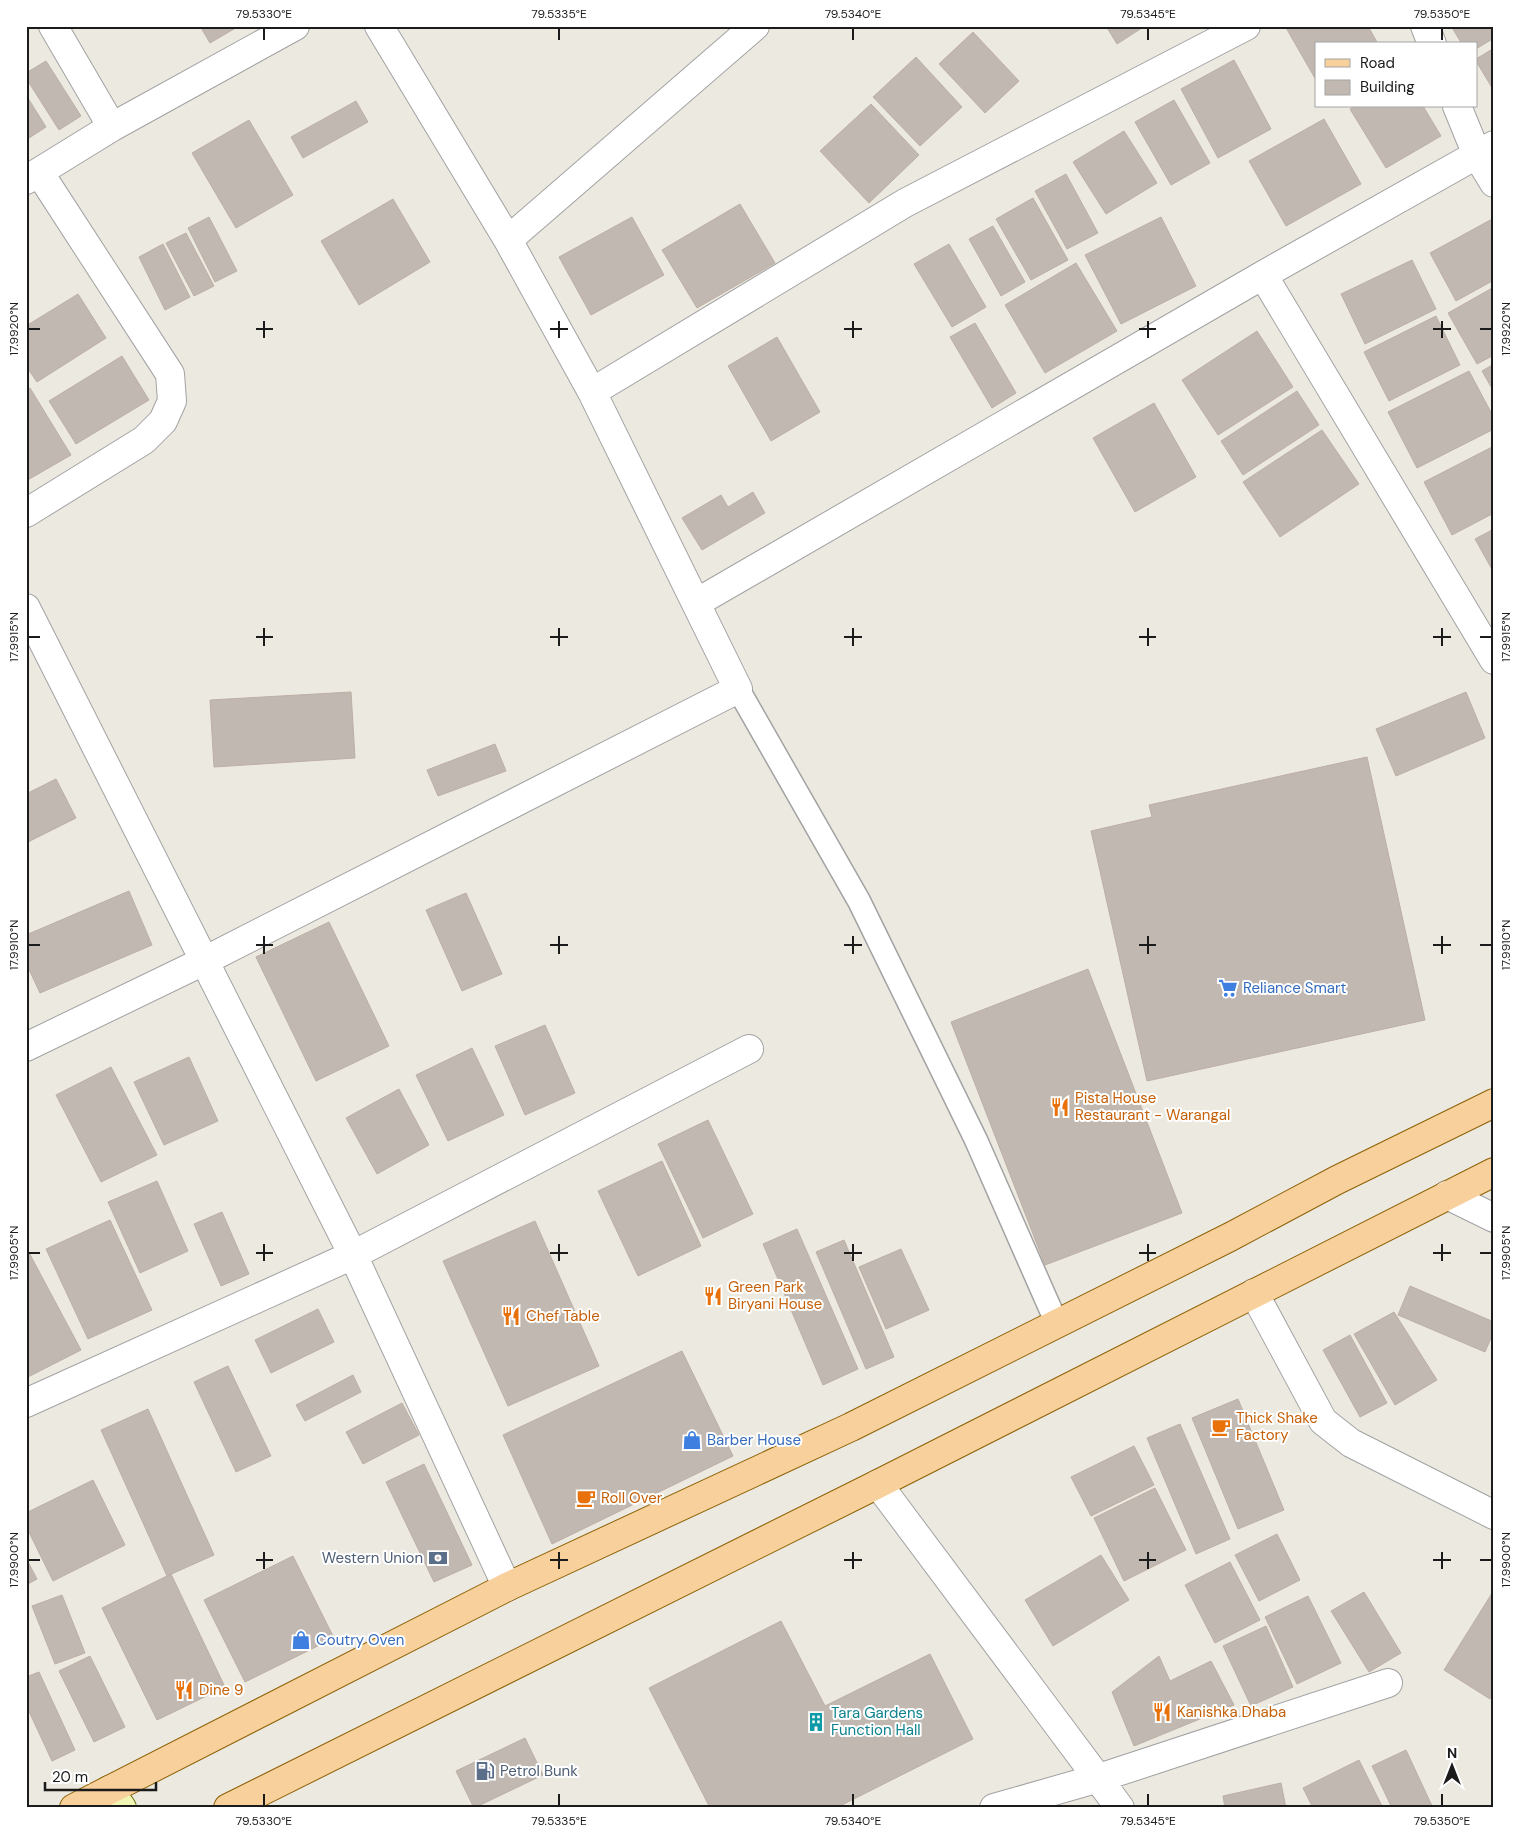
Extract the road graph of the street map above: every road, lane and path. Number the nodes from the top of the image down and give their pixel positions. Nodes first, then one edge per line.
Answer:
1 (53, 26) edge
2 (295, 26) edge
3 (379, 26) edge
4 (755, 26) edge
5 (1246, 26) edge
6 (1425, 26) edge
7 (1431, 42) edge
8 (1459, 108) edge
9 (112, 127) junction
10 (1485, 150) edge
11 (33, 176) edge
12 (1494, 183) edge
13 (508, 240) junction
14 (1263, 275) junction
15 (592, 392) junction
16 (26, 513) edge
17 (696, 603) junction
18 (26, 608) edge
19 (1494, 660) edge
20 (738, 689) junction
21 (204, 961) junction
22 (26, 1047) edge
23 (749, 1050) dead end
24 (1494, 1103) edge
25 (1494, 1172) edge
26 (1447, 1195) junction
27 (1494, 1218) edge
28 (353, 1255) junction
29 (1254, 1293) junction
30 (1057, 1324) junction
31 (26, 1403) edge
32 (878, 1484) junction
33 (1494, 1515) edge
34 (507, 1587) junction
35 (1388, 1683) dead end
36 (1099, 1778) junction
37 (116, 1799) edge
38 (74, 1808) edge
39 (228, 1808) edge
40 (994, 1808) edge
41 (1120, 1808) edge

1 - 9 street
2 - 9 street
3 - 13 street
4 - 13 street
5 - 15 street
6 - 7 street
8 - 10 street
9 - 11 street
10 - 12 street
10 - 14 street
11 - 16 street
13 - 15 street
14 - 17 street
14 - 19 street
15 - 17 street
17 - 20 street
18 - 21 street
20 - 21 street
20 - 30 lane
21 - 22 street
21 - 28 street
23 - 28 street
24 - 30 main road
25 - 26 main road
26 - 27 street
26 - 29 main road
28 - 31 street
28 - 34 street
29 - 32 main road
29 - 33 street
30 - 34 main road
32 - 36 street
32 - 39 main road
34 - 37 main road
35 - 36 street
36 - 40 street
36 - 41 street
37 - 38 main road

